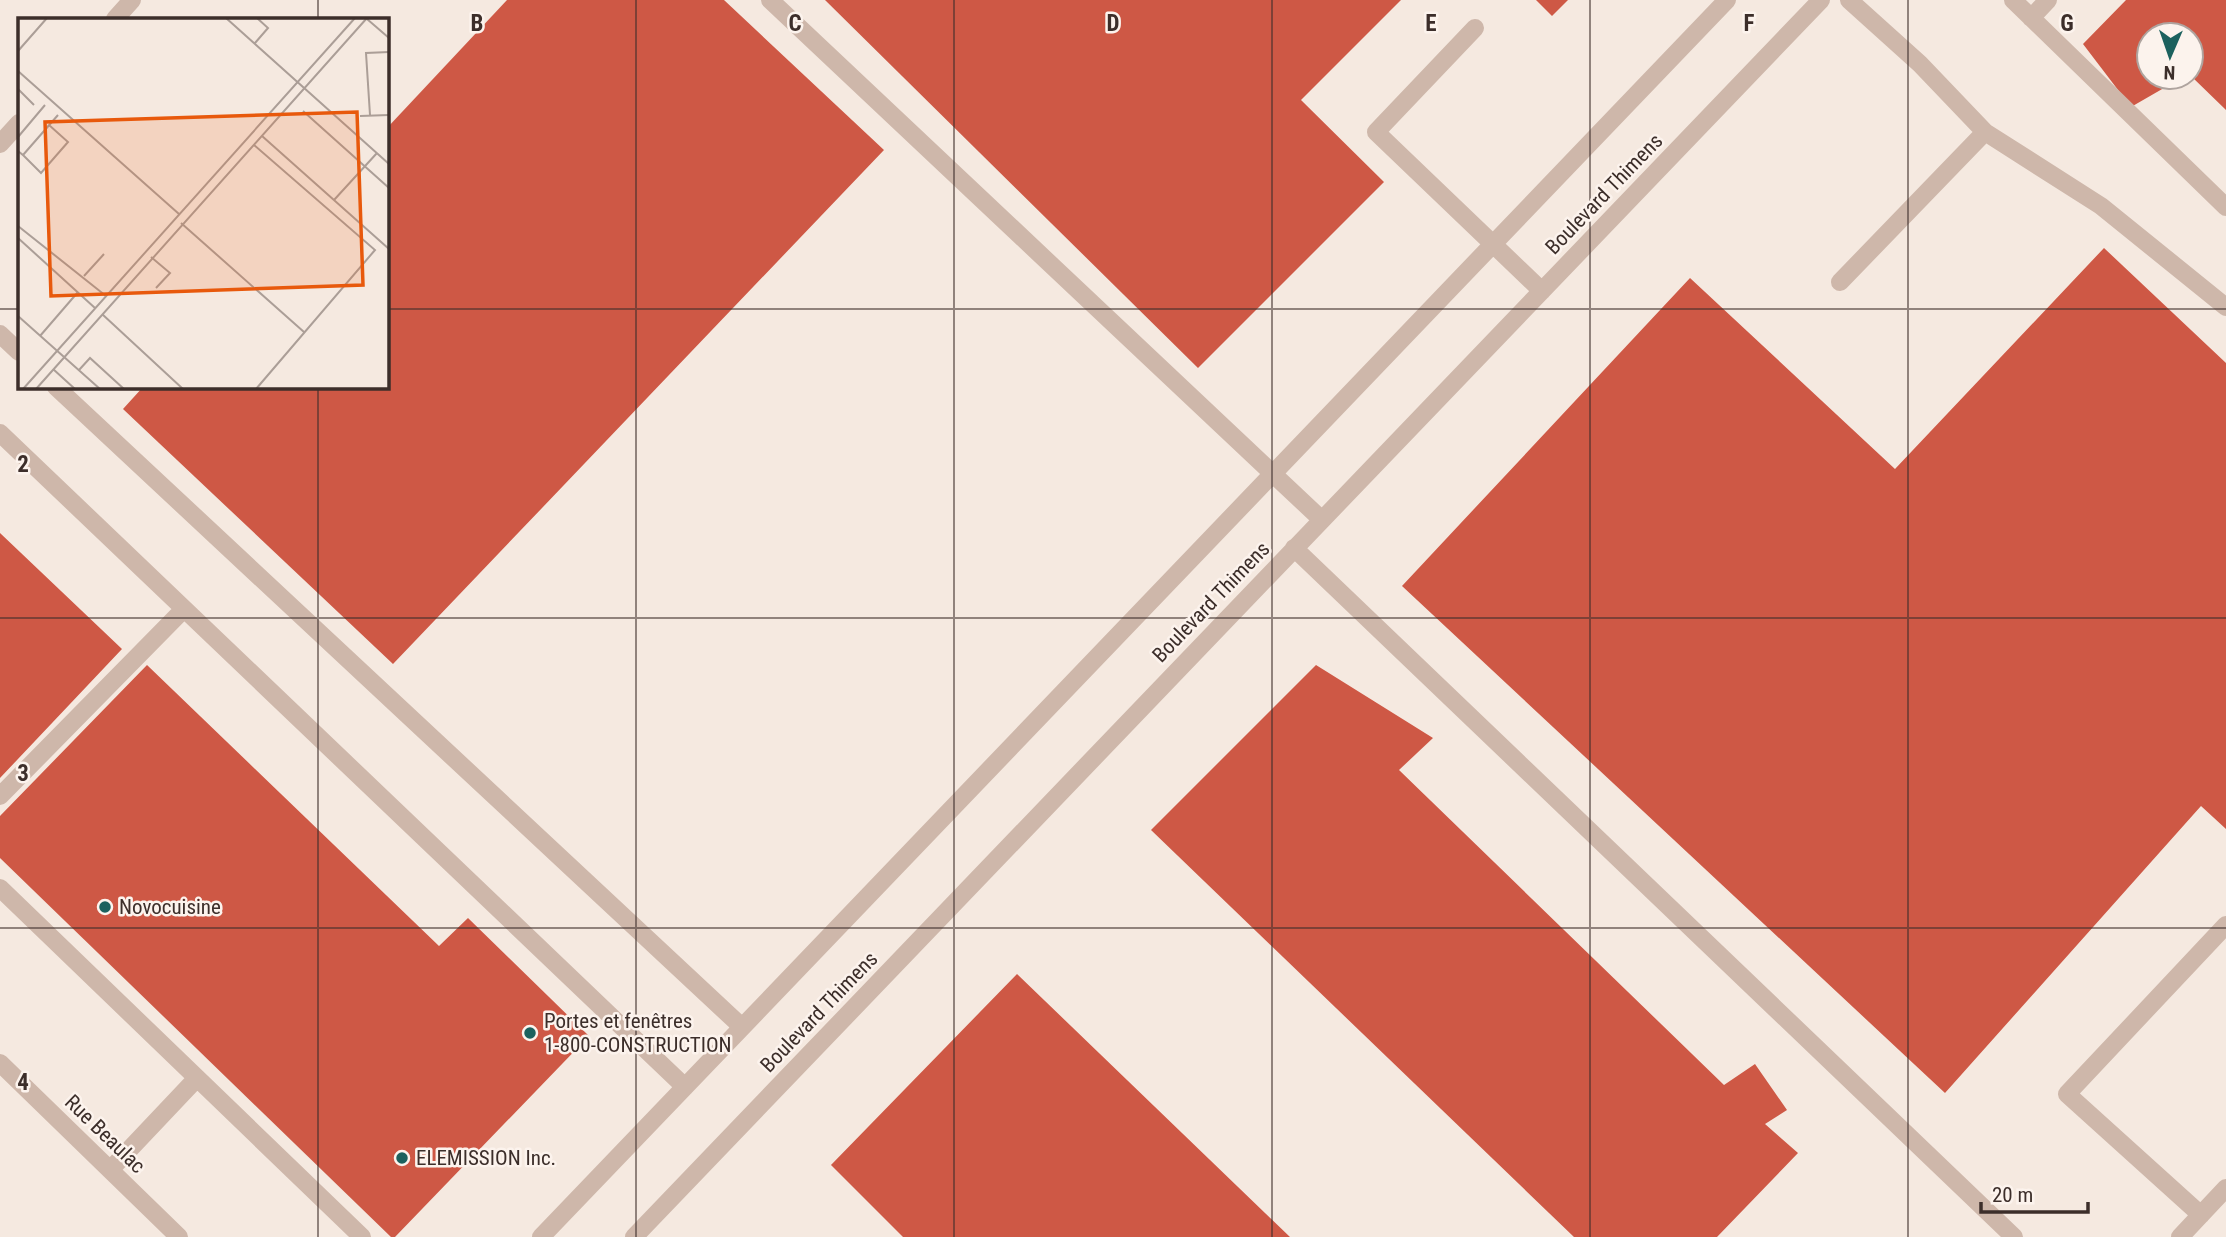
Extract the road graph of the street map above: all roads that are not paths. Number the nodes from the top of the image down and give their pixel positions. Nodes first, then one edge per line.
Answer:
1 (132, 0) edge
2 (769, 0) edge
3 (1727, 0) edge
4 (1821, 0) edge
5 (1849, 0) edge
6 (2013, 0) edge
7 (2049, 0) edge
8 (116, 18) edge
9 (2031, 18) junction
10 (1475, 28) dead end
11 (18, 124) edge
12 (1985, 132) junction
13 (0, 144) edge
14 (2226, 207) edge
15 (1493, 244) junction
16 (1840, 282) dead end
17 (1542, 292) junction
18 (2226, 307) edge
19 (0, 334) edge
20 (18, 351) edge
21 (57, 388) edge
22 (0, 433) edge
23 (1273, 474) junction
24 (1322, 520) junction
25 (1294, 548) junction
26 (184, 609) junction
27 (0, 796) edge
28 (0, 888) edge
29 (2226, 925) edge
30 (743, 1027) junction
31 (0, 1063) edge
32 (197, 1078) junction
33 (685, 1087) junction
34 (110, 1170) junction
35 (2226, 1188) edge
36 (2201, 1214) junction
37 (179, 1237) edge
38 (362, 1237) edge
39 (541, 1237) edge
40 (634, 1237) edge
41 (2014, 1237) edge
42 (2180, 1237) edge

1 - 8 street
2 - 23 street
3 - 15 street, Boulevard Thimens
4 - 17 street, Boulevard Thimens
5 - 12 street
6 - 9 street
7 - 9 street
9 - 14 street
10 - 15 street
11 - 13 street
12 - 16 street
12 - 18 street
15 - 17 street
15 - 23 street, Boulevard Thimens
17 - 24 street, Boulevard Thimens
19 - 20 street
21 - 30 street
22 - 26 street
23 - 24 street
23 - 30 street, Boulevard Thimens
24 - 25 street, Boulevard Thimens
25 - 40 street, Boulevard Thimens
25 - 41 street
26 - 27 street
26 - 33 street
28 - 32 street
29 - 36 street
30 - 33 street, Boulevard Thimens
31 - 34 street, Rue Beaulac
32 - 34 street
32 - 38 street
33 - 39 street, Boulevard Thimens
34 - 37 street, Rue Beaulac
35 - 36 street
36 - 42 street

